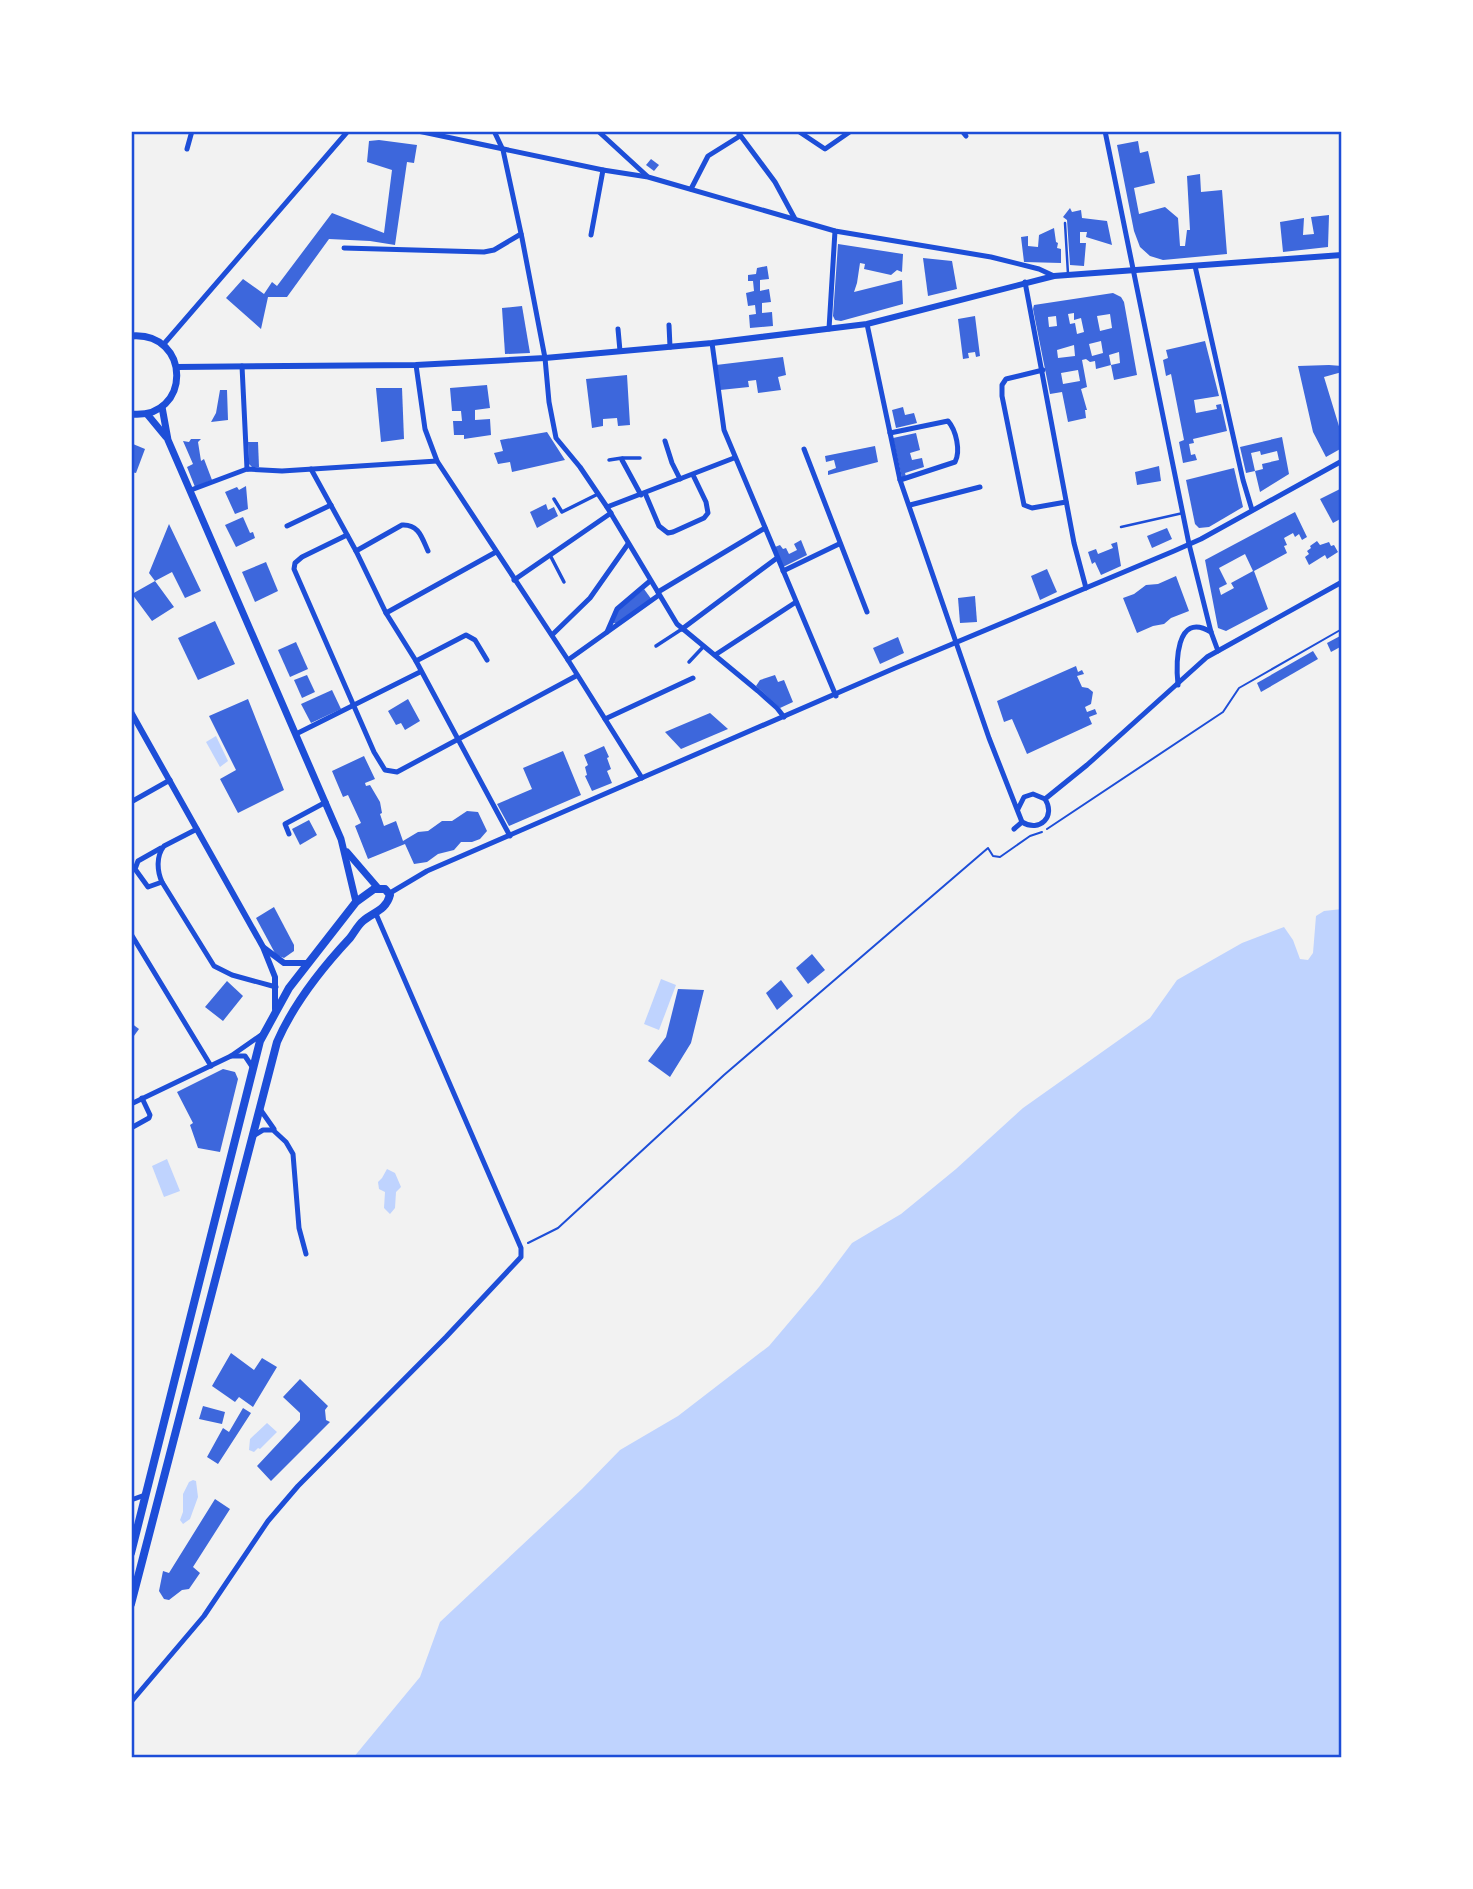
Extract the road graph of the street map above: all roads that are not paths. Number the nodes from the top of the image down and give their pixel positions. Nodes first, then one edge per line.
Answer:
1 (192, 131) edge
2 (348, 131) edge
3 (418, 131) edge
4 (494, 131) edge
5 (598, 131) edge
6 (798, 131) edge
7 (851, 131) edge
8 (1105, 131) edge
9 (738, 134) edge
10 (187, 149) dead end
11 (503, 150) junction
12 (603, 170) junction
13 (649, 177) junction
14 (664, 182) junction
15 (691, 189) junction
16 (661, 190) dead end
17 (795, 219) junction
18 (1065, 223) dead end
19 (835, 231) junction
20 (522, 234) junction
21 (591, 234) dead end
22 (344, 248) dead end
23 (1342, 255) edge
24 (1195, 267) junction
25 (1132, 270) junction
26 (1068, 274) junction
27 (1054, 276) junction
28 (1025, 282) junction
29 (867, 324) junction
30 (669, 325) dead end
31 (618, 329) dead end
32 (830, 329) junction
33 (131, 336) edge
34 (712, 343) junction
35 (163, 345) junction
36 (670, 347) junction
37 (620, 351) junction
38 (545, 359) junction
39 (416, 365) junction
40 (242, 366) junction
41 (177, 367) junction
42 (1043, 370) junction
43 (162, 407) junction
44 (131, 414) edge
45 (147, 414) junction
46 (890, 433) junction
47 (168, 440) junction
48 (665, 441) dead end
49 (804, 449) dead end
50 (640, 458) dead end
51 (734, 458) junction
52 (622, 459) junction
53 (609, 460) dead end
54 (437, 461) junction
55 (1342, 461) edge
56 (247, 469) junction
57 (311, 469) junction
58 (693, 475) junction
59 (680, 479) junction
60 (900, 480) junction
61 (980, 486) dead end
62 (191, 490) junction
63 (598, 494) junction
64 (643, 494) junction
65 (554, 499) dead end
66 (1066, 502) junction
67 (331, 505) junction
68 (910, 505) junction
69 (609, 510) junction
70 (1252, 510) junction
71 (1183, 513) junction
72 (287, 526) dead end
73 (1121, 527) dead end
74 (765, 528) junction
75 (346, 536) junction
76 (628, 544) junction
77 (839, 544) junction
78 (1189, 544) junction
79 (356, 551) junction
80 (428, 551) dead end
81 (496, 552) junction
82 (550, 555) junction
83 (777, 558) junction
84 (783, 570) junction
85 (514, 580) junction
86 (650, 581) junction
87 (564, 582) dead end
88 (1342, 582) edge
89 (1086, 588) junction
90 (658, 594) junction
91 (796, 602) junction
92 (867, 612) dead end
93 (386, 613) junction
94 (682, 629) junction
95 (607, 632) junction
96 (1211, 632) junction
97 (552, 635) junction
98 (956, 643) junction
99 (656, 646) dead end
100 (704, 646) junction
101 (1218, 651) junction
102 (715, 655) junction
103 (487, 660) dead end
104 (568, 660) junction
105 (416, 661) junction
106 (689, 662) dead end
107 (420, 672) junction
108 (576, 676) junction
109 (693, 678) dead end
110 (1178, 685) junction
111 (836, 695) junction
112 (353, 706) junction
113 (131, 712) edge
114 (784, 717) junction
115 (605, 719) junction
116 (296, 734) junction
117 (457, 739) junction
118 (642, 778) junction
119 (170, 779) junction
120 (1009, 787) junction
121 (1024, 797) junction
122 (1045, 799) junction
123 (131, 802) edge
124 (326, 802) junction
125 (1018, 809) junction
126 (280, 815) dead end
127 (1023, 822) junction
128 (285, 824) junction
129 (197, 829) junction
130 (1014, 829) dead end
131 (289, 834) dead end
132 (510, 836) junction
133 (164, 846) junction
134 (345, 850) junction
135 (162, 882) junction
136 (378, 888) junction
137 (390, 893) junction
138 (354, 905) junction
139 (376, 914) junction
140 (364, 920) junction
141 (131, 934) edge
142 (263, 947) junction
143 (308, 963) junction
144 (276, 987) junction
145 (275, 1009) junction
146 (264, 1033) junction
147 (231, 1056) junction
148 (211, 1066) junction
149 (253, 1068) junction
150 (142, 1098) junction
151 (131, 1104) edge
152 (260, 1109) junction
153 (131, 1128) edge
154 (278, 1133) junction
155 (253, 1136) junction
156 (306, 1254) dead end
157 (147, 1495) junction
158 (131, 1500) edge
159 (131, 1553) edge
160 (131, 1604) edge
161 (131, 1703) edge

1 - 10 street
2 - 35 street
3 - 11 street
4 - 11 street
5 - 13 street
6 - 7 street
8 - 25 street
9 - 15 street
9 - 17 street
11 - 12 street
11 - 20 street
12 - 13 street
12 - 21 street
13 - 14 street
14 - 15 street
14 - 16 street
15 - 17 street
17 - 19 street
18 - 26 lane
19 - 27 street
19 - 32 street
20 - 22 street
20 - 38 street
23 - 24 street
24 - 25 street
24 - 70 street
25 - 26 street
25 - 71 street
26 - 27 street
27 - 28 street
28 - 29 street
28 - 42 street
29 - 32 street
29 - 46 street
30 - 36 street
31 - 37 street
32 - 34 street
33 - 35 main road
34 - 36 street
34 - 51 street
35 - 41 main road
36 - 37 street
37 - 38 street
38 - 39 street
38 - 63 street
39 - 40 street
39 - 54 street
40 - 41 street
40 - 56 street
41 - 43 main road
42 - 66 street
42 - 66 street
43 - 45 main road
43 - 47 main road
44 - 45 main road
45 - 47 main road
46 - 60 street
46 - 60 street
47 - 62 main road
48 - 59 street
49 - 77 street
50 - 52 street
51 - 58 street
51 - 74 street
52 - 53 street
52 - 64 street
54 - 57 street
54 - 81 street
55 - 70 street
56 - 57 street
56 - 62 street
57 - 67 street
58 - 59 street
58 - 64 street
59 - 64 street
60 - 68 street
61 - 68 street
62 - 116 main road
63 - 65 street
63 - 69 street
64 - 69 street
66 - 89 street
67 - 72 street
67 - 75 street
68 - 98 street
69 - 76 street
69 - 82 street
70 - 78 street
71 - 73 lane
71 - 78 street
74 - 83 street
74 - 90 street
75 - 79 street
75 - 112 street
76 - 86 street
76 - 97 street
77 - 84 street
77 - 92 street
78 - 89 street
78 - 96 street
79 - 80 street
79 - 93 street
81 - 85 street
81 - 93 street
82 - 85 street
82 - 87 street
83 - 84 street
83 - 94 street
84 - 91 street
85 - 97 street
86 - 90 street
86 - 95 street
88 - 101 street
89 - 98 street
90 - 94 street
90 - 95 street
91 - 102 street
91 - 111 street
93 - 105 street
94 - 99 street
94 - 100 street
95 - 104 street
96 - 101 street
96 - 110 street
97 - 104 street
98 - 111 street
98 - 120 street
100 - 102 street
100 - 106 street
101 - 110 street
102 - 114 street
103 - 105 street
104 - 108 street
105 - 107 street
107 - 112 street
107 - 117 street
108 - 115 street
108 - 117 street
109 - 115 street
110 - 122 street
111 - 114 street
112 - 116 street
112 - 117 street
113 - 119 street
114 - 118 street
115 - 118 street
116 - 124 main road
117 - 132 street
118 - 132 street
119 - 123 street
119 - 129 street
120 - 121 street
120 - 125 street
121 - 122 street
121 - 125 street
122 - 127 street
124 - 128 street
124 - 134 main road
125 - 127 street
126 - 128 street
127 - 130 street
128 - 131 street
129 - 133 street
129 - 142 street
132 - 137 street
133 - 135 street
133 - 135 street
134 - 136 main road
134 - 138 main road
135 - 144 street
136 - 137 highway
136 - 138 highway
137 - 139 highway
138 - 140 highway
138 - 143 highway
139 - 140 highway
139 - 161 street
140 - 152 highway
141 - 148 street
142 - 143 street
142 - 144 street
143 - 145 highway
144 - 145 street
145 - 146 highway
146 - 147 street
146 - 149 highway
147 - 148 street
147 - 149 street
148 - 150 street
149 - 157 highway
150 - 151 street
150 - 153 street
152 - 154 street
152 - 155 highway
154 - 155 street
154 - 156 street
155 - 160 highway
157 - 158 street
157 - 159 highway

